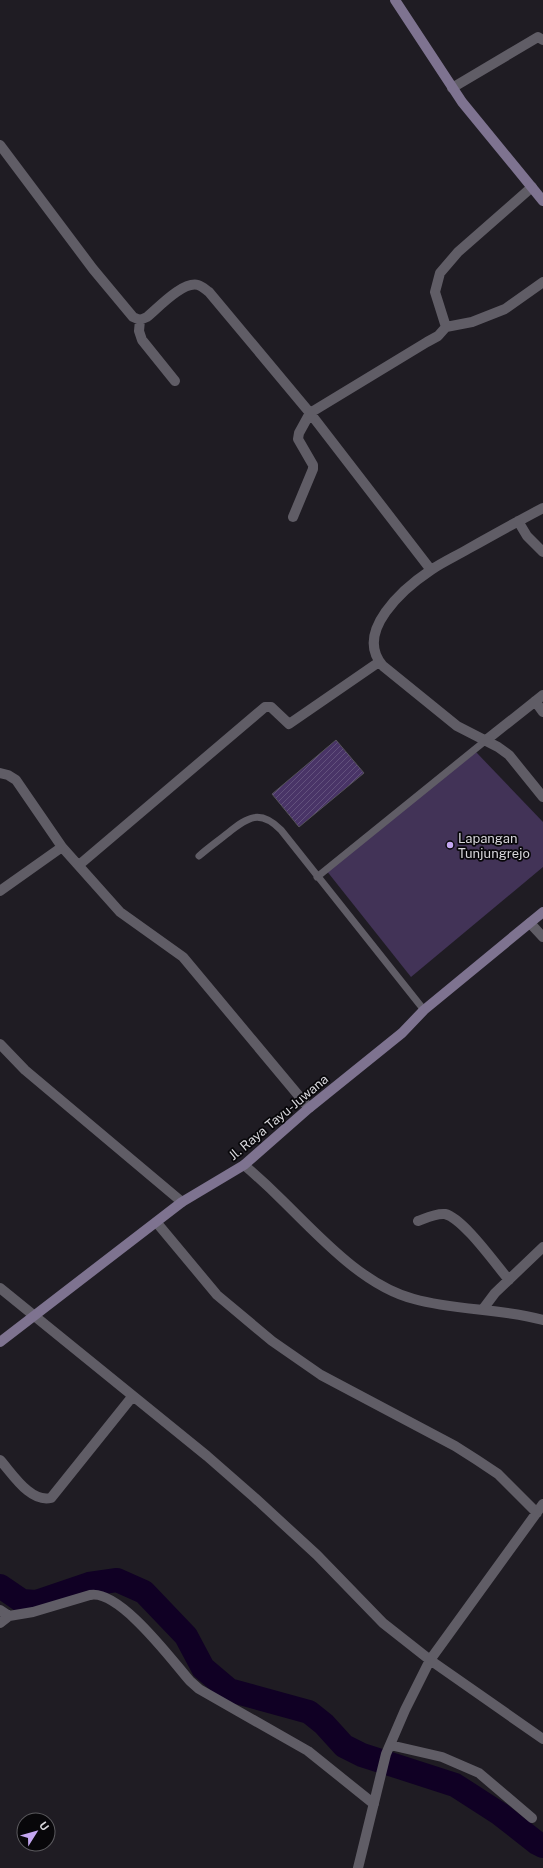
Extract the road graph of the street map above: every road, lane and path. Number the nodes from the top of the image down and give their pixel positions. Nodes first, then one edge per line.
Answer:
1 (395, 0) edge
2 (543, 40) edge
3 (452, 88) junction
4 (0, 145) edge
5 (532, 187) junction
6 (543, 201) edge
7 (543, 282) edge
8 (140, 320) junction
9 (446, 327) junction
10 (174, 381) dead end
11 (310, 413) junction
12 (543, 508) edge
13 (293, 517) dead end
14 (518, 521) junction
15 (543, 552) edge
16 (431, 570) junction
17 (379, 662) junction
18 (539, 698) edge
19 (543, 712) edge
20 (485, 741) junction
21 (0, 773) edge
22 (543, 797) edge
23 (62, 847) junction
24 (199, 856) dead end
25 (79, 865) junction
26 (317, 877) junction
27 (0, 891) edge
28 (543, 912) edge
29 (530, 923) junction
30 (543, 937) edge
31 (424, 1010) junction
32 (0, 1044) edge
33 (309, 1108) junction
34 (244, 1165) junction
35 (182, 1202) junction
36 (418, 1221) dead end
37 (157, 1223) junction
38 (543, 1247) edge
39 (509, 1280) junction
40 (0, 1288) edge
41 (483, 1309) junction
42 (34, 1315) junction
43 (543, 1320) edge
44 (0, 1342) edge
45 (132, 1397) junction
46 (0, 1460) edge
47 (543, 1504) edge
48 (537, 1513) junction
49 (4, 1613) edge
50 (0, 1623) edge
51 (430, 1660) junction
52 (543, 1739) edge
53 (388, 1749) junction
54 (374, 1804) junction
55 (532, 1818) dead end
56 (358, 1868) edge

1 - 3 main road
2 - 3 street
3 - 5 main road
4 - 8 street
5 - 6 main road
5 - 9 street
7 - 9 street
8 - 10 street
8 - 11 street
9 - 11 street
11 - 13 street
11 - 16 street
12 - 14 street
14 - 15 street
14 - 16 street
16 - 17 street
17 - 20 street
17 - 25 street
18 - 19 street
18 - 20 street
20 - 22 street
20 - 26 lane
21 - 23 street
23 - 25 street
23 - 27 street
24 - 26 lane
25 - 33 street
26 - 31 lane
28 - 29 main road, Jl. Raya Tayu-Juwana
29 - 30 street
29 - 31 main road, Jl. Raya Tayu-Juwana
31 - 33 main road, Jl. Raya Tayu-Juwana
32 - 35 street
33 - 34 main road, Jl. Raya Tayu-Juwana
34 - 35 main road, Jl. Raya Tayu-Juwana
34 - 41 street
35 - 37 main road, Jl. Raya Tayu-Juwana
36 - 39 street
37 - 42 main road, Jl. Raya Tayu-Juwana
37 - 48 street
38 - 39 street
39 - 41 street
40 - 42 street
41 - 43 street
42 - 44 main road, Jl. Raya Tayu-Juwana
42 - 45 street
45 - 46 street
45 - 51 street
47 - 48 street
48 - 51 street
49 - 50 street
49 - 54 street
51 - 52 street
51 - 53 street
53 - 54 street
53 - 55 street
54 - 56 street

